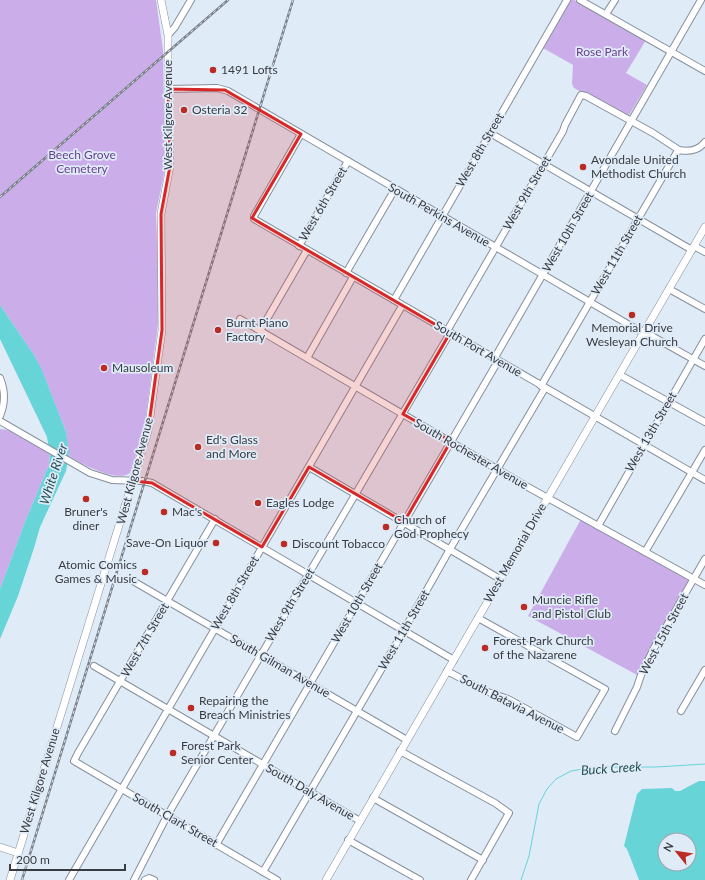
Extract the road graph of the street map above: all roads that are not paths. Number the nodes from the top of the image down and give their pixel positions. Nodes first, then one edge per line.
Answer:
1 (161, 0) edge
2 (192, 0) edge
3 (567, 0) edge
4 (580, 0) edge
5 (615, 0) edge
6 (701, 0) edge
7 (606, 14) junction
8 (168, 35) junction
9 (670, 51) junction
10 (705, 71) edge
11 (168, 89) junction
12 (630, 121) junction
13 (490, 133) junction
14 (301, 134) junction
15 (705, 142) edge
16 (679, 150) junction
17 (348, 162) junction
18 (544, 164) junction
19 (395, 189) junction
20 (591, 191) junction
21 (442, 217) junction
22 (638, 219) junction
23 (705, 228) edge
24 (299, 246) junction
25 (496, 248) junction
26 (693, 248) junction
27 (307, 250) junction
28 (705, 252) edge
29 (346, 273) junction
30 (543, 275) junction
31 (353, 277) junction
32 (669, 289) junction
33 (394, 300) junction
34 (590, 302) junction
35 (402, 306) junction
36 (705, 309) edge
37 (240, 319) dead end
38 (260, 331) junction
39 (449, 332) junction
40 (644, 332) junction
41 (705, 339) edge
42 (307, 358) junction
43 (496, 360) junction
44 (693, 360) junction
45 (705, 366) edge
46 (620, 375) junction
47 (0, 378) edge
48 (356, 386) junction
49 (543, 387) junction
50 (668, 402) junction
51 (403, 414) junction
52 (0, 416) edge
53 (595, 417) junction
54 (0, 421) edge
55 (705, 422) edge
56 (451, 441) junction
57 (644, 445) junction
58 (705, 450) edge
59 (309, 467) junction
60 (497, 468) junction
61 (692, 473) junction
62 (705, 480) edge
63 (134, 481) junction
64 (357, 494) junction
65 (547, 498) junction
66 (215, 519) junction
67 (404, 522) junction
68 (598, 526) junction
69 (262, 547) junction
70 (450, 549) junction
71 (645, 552) junction
72 (705, 559) edge
73 (308, 574) junction
74 (500, 579) junction
75 (694, 579) junction
76 (133, 581) dead end
77 (705, 586) edge
78 (167, 601) junction
79 (356, 603) junction
80 (478, 618) junction
81 (215, 628) junction
82 (404, 630) junction
83 (261, 655) junction
84 (454, 660) junction
85 (94, 666) dead end
86 (705, 670) edge
87 (447, 671) junction
88 (120, 681) junction
89 (310, 683) junction
90 (168, 709) junction
91 (357, 711) junction
92 (681, 711) dead end
93 (615, 731) dead end
94 (214, 736) junction
95 (407, 740) junction
96 (400, 751) junction
97 (74, 760) joint
98 (263, 764) junction
99 (121, 789) junction
100 (310, 792) junction
101 (373, 798) junction
102 (168, 816) junction
103 (360, 821) junction
104 (348, 840) junction
105 (216, 844) junction
106 (0, 847) edge
107 (18, 853) junction
108 (483, 860) junction
109 (263, 872) junction
110 (72, 879) edge
111 (10, 880) edge
112 (134, 880) edge
113 (145, 880) edge
114 (154, 880) edge
115 (277, 880) edge
116 (326, 880) edge
117 (420, 880) edge
118 (471, 880) edge

1 - 8 main road, West Kilgore Avenue
2 - 8 street
3 - 13 street, West 8th Street
4 - 7 street
5 - 7 street
6 - 9 street, West 10th Street
7 - 9 street
8 - 11 main road, West Kilgore Avenue
9 - 10 street
9 - 12 street, West 10th Street
11 - 14 street, South Perkins Avenue
11 - 63 main road, West Kilgore Avenue
12 - 16 street
12 - 18 street, West 9th Street
12 - 20 street, West 10th Street
13 - 18 street
13 - 21 street, West 8th Street
14 - 17 street, South Perkins Avenue
14 - 24 street, South Port Avenue
15 - 16 street
16 - 22 street, West 11th Street
17 - 19 street, South Perkins Avenue
17 - 24 street, West 6th Street
18 - 20 street
18 - 25 street, West 9th Street
19 - 21 street, South Perkins Avenue
19 - 29 street
20 - 22 street
20 - 30 street, West 10th Street
21 - 25 street, South Perkins Avenue
21 - 33 street, West 8th Street
22 - 26 street
22 - 34 street, West 11th Street
23 - 26 main road, West Memorial Drive
24 - 27 street, South Port Avenue
25 - 30 street, South Perkins Avenue
25 - 39 street, West 9th Street
26 - 28 street
26 - 32 main road, West Memorial Drive
27 - 29 street, South Port Avenue
27 - 38 street, West 6th Street
29 - 31 street, South Port Avenue
30 - 34 street, South Perkins Avenue
30 - 43 street, West 10th Street
31 - 33 street, South Port Avenue
31 - 42 street
32 - 36 street
32 - 40 main road, West Memorial Drive
33 - 35 street, South Port Avenue
34 - 40 street, South Perkins Avenue
34 - 49 street, West 11th Street
35 - 39 street, South Port Avenue
35 - 48 street, West 8th Street
37 - 38 street, South Rochester Avenue
38 - 42 street, South Rochester Avenue
39 - 43 street, South Port Avenue
39 - 51 street, West 9th Street
40 - 44 street, South Perkins Avenue
40 - 46 main road, West Memorial Drive
41 - 44 street, West 13th Street
42 - 48 street, South Rochester Avenue
43 - 49 street, South Port Avenue
43 - 56 street, West 10th Street
44 - 45 street, South Perkins Avenue
44 - 50 street, West 13th Street
46 - 50 street
46 - 53 main road, West Memorial Drive
47 - 52 street
48 - 51 street, South Rochester Avenue
48 - 59 street, West 8th Street
49 - 53 street, South Port Avenue
49 - 60 street, West 11th Street
50 - 55 street
50 - 57 street, West 13th Street
51 - 56 street, South Rochester Avenue
51 - 64 street, West 9th Street
53 - 57 street, South Port Avenue
53 - 65 main road, West Memorial Drive
54 - 63 street
56 - 60 street, South Rochester Avenue
56 - 67 street, West 10th Street
57 - 61 street, South Port Avenue
57 - 68 street, West 13th Street
58 - 61 street
59 - 64 street
59 - 69 street, West 8th Street
60 - 65 street, South Rochester Avenue
60 - 70 street, West 11th Street
61 - 62 street, South Port Avenue
61 - 71 street
63 - 66 street, South Batavia Avenue
63 - 107 main road, West Kilgore Avenue
64 - 67 street
64 - 73 street, West 9th Street
65 - 68 street, South Rochester Avenue
65 - 74 main road, West Memorial Drive
66 - 69 street, South Batavia Avenue
66 - 78 street, West 7th Street
67 - 70 street
67 - 79 street, West 10th Street
68 - 71 street, South Rochester Avenue
69 - 73 street, South Batavia Avenue
69 - 81 street, West 8th Street
70 - 74 street
70 - 82 street, West 11th Street
71 - 75 street, South Rochester Avenue
72 - 75 street, West 15th Street
73 - 79 street, South Batavia Avenue
73 - 83 street, West 9th Street
74 - 80 main road, West Memorial Drive
75 - 77 street, South Rochester Avenue
75 - 93 street, West 15th Street
76 - 78 street, South Gilman Avenue
78 - 81 street, South Gilman Avenue
78 - 88 street, West 7th Street
79 - 82 street, South Batavia Avenue
79 - 89 street, West 10th Street
80 - 84 main road, West Memorial Drive
80 - 87 street, South Batavia Avenue
81 - 83 street, South Gilman Avenue
81 - 90 street, West 8th Street
82 - 84 street, South Batavia Avenue
82 - 91 street, West 11th Street
83 - 89 street, South Gilman Avenue
83 - 94 street, West 9th Street
84 - 87 main road, West Memorial Drive
85 - 88 street, South Daly Avenue
86 - 92 street
87 - 95 main road, West Memorial Drive
88 - 90 street, South Daly Avenue
88 - 97 street, West 7th Street
89 - 91 street, South Gilman Avenue
89 - 98 street, West 10th Street
90 - 94 street, South Daly Avenue
90 - 99 street, West 8th Street
91 - 95 street, South Gilman Avenue
91 - 100 street, West 11th Street
94 - 98 street, South Daly Avenue
94 - 102 street, West 9th Street
95 - 96 main road, West Memorial Drive
96 - 101 main road, West Memorial Drive
96 - 108 street
97 - 99 street, South Clark Street
98 - 100 street, South Daly Avenue
98 - 105 street, West 10th Street
99 - 102 street, South Clark Street
99 - 110 street, West 8th Street
100 - 103 street, South Daly Avenue
100 - 109 street, West 11th Street
101 - 103 main road, West Memorial Drive
101 - 108 street
102 - 105 street, South Clark Street
102 - 112 street, West 9th Street
103 - 104 main road, West Memorial Drive
104 - 116 main road, West Memorial Drive
104 - 117 street, South Daly Avenue
105 - 109 street, South Clark Street
106 - 107 main road
107 - 111 main road, West Kilgore Avenue
108 - 118 street
109 - 115 street, South Clark Street
113 - 114 street

